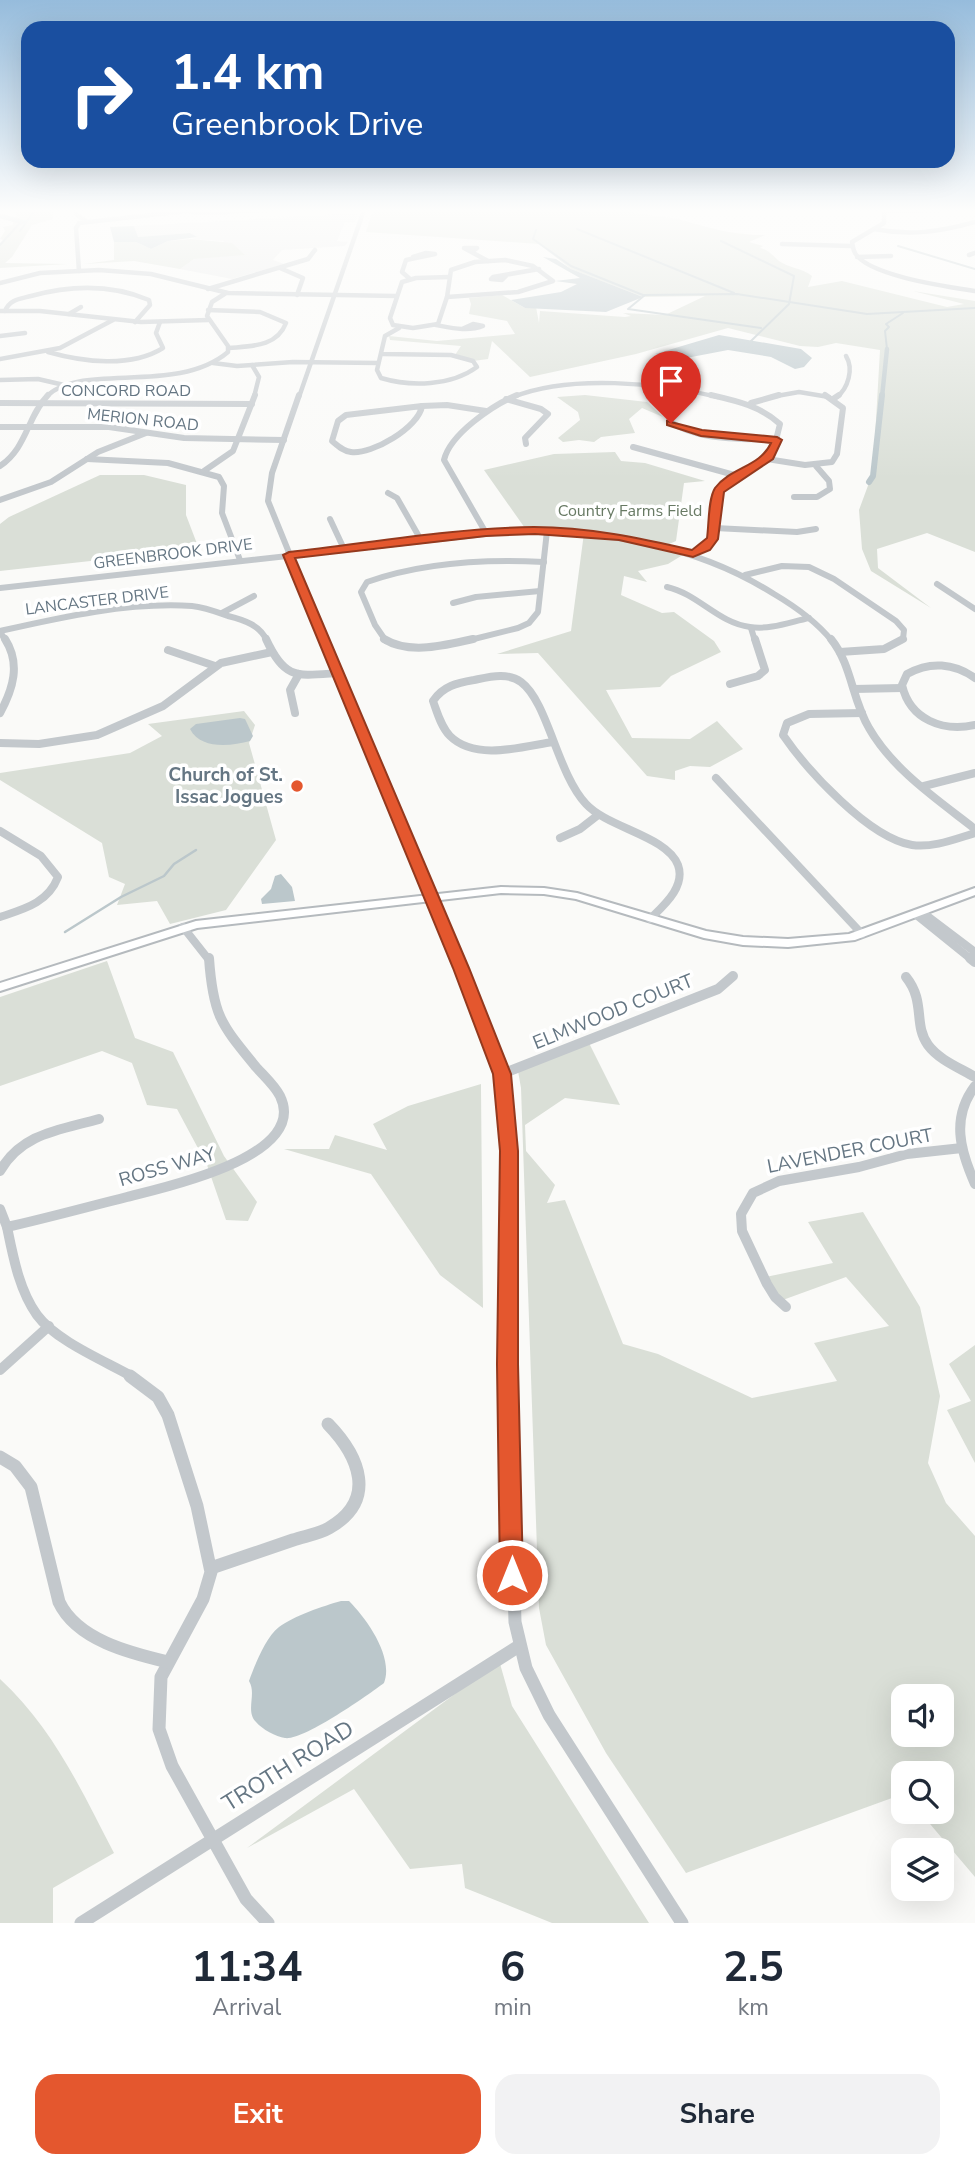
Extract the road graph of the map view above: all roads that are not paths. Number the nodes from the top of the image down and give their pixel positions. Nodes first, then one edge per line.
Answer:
1 (18, 300) edge
2 (148, 300) edge
3 (216, 300) edge
4 (332, 300) edge
5 (395, 300) edge
6 (446, 300) edge
7 (81, 307) dead end
8 (208, 310) junction
9 (2, 311) edge
10 (69, 314) junction
11 (113, 320) junction
12 (208, 320) junction
13 (135, 321) junction
14 (160, 322) junction
15 (436, 325) junction
16 (399, 328) junction
17 (462, 329) dead end
18 (25, 333) dead end
19 (0, 336) edge
20 (229, 348) junction
21 (48, 352) junction
22 (383, 354) junction
23 (846, 356) dead end
24 (0, 359) edge
25 (310, 362) junction
26 (213, 363) junction
27 (378, 363) junction
28 (252, 365) junction
29 (0, 380) edge
30 (64, 385) junction
31 (504, 399) junction
32 (833, 399) junction
33 (0, 403) edge
34 (40, 403) junction
35 (751, 403) junction
36 (251, 404) junction
37 (422, 406) junction
38 (486, 411) junction
39 (668, 421) dead end
40 (29, 427) junction
41 (0, 428) edge
42 (146, 433) junction
43 (238, 439) junction
44 (284, 440) junction
45 (777, 440) junction
46 (526, 444) dead end
47 (633, 447) dead end
48 (87, 459) junction
49 (767, 459) junction
50 (0, 466) edge
51 (816, 466) junction
52 (204, 471) junction
53 (738, 476) junction
54 (388, 493) dead end
55 (794, 497) dead end
56 (0, 500) edge
57 (330, 519) dead end
58 (715, 528) junction
59 (816, 529) dead end
60 (547, 531) junction
61 (486, 533) junction
62 (421, 540) junction
63 (344, 549) junction
64 (693, 554) junction
65 (289, 555) junction
66 (240, 560) junction
67 (544, 562) junction
68 (745, 575) junction
69 (937, 584) dead end
70 (667, 587) dead end
71 (0, 588) edge
72 (540, 591) junction
73 (254, 596) dead end
74 (453, 603) dead end
75 (975, 609) edge
76 (222, 613) junction
77 (809, 618) junction
78 (751, 628) junction
79 (0, 632) edge
80 (168, 650) dead end
81 (272, 652) junction
82 (840, 652) junction
83 (215, 666) junction
84 (338, 673) junction
85 (299, 674) junction
86 (975, 678) edge
87 (730, 684) dead end
88 (902, 688) junction
89 (854, 689) junction
90 (295, 712) dead end
91 (0, 713) edge
92 (862, 713) junction
93 (975, 725) edge
94 (552, 742) junction
95 (0, 743) edge
96 (974, 774) edge
97 (716, 778) dead end
98 (924, 786) junction
99 (598, 815) junction
100 (0, 831) edge
101 (975, 831) edge
102 (560, 838) dead end
103 (975, 891) edge
104 (432, 898) junction
105 (919, 913) junction
106 (0, 917) edge
107 (650, 919) junction
108 (183, 927) junction
109 (862, 934) junction
110 (975, 951) edge
111 (975, 962) edge
112 (733, 976) dead end
113 (906, 977) dead end
114 (0, 987) edge
115 (502, 1074) junction
116 (975, 1077) edge
117 (975, 1086) edge
118 (99, 1119) dead end
119 (962, 1148) junction
120 (0, 1171) edge
121 (975, 1184) edge
122 (0, 1209) edge
123 (7, 1227) junction
124 (786, 1307) dead end
125 (49, 1326) junction
126 (0, 1370) edge
127 (328, 1424) dead end
128 (0, 1457) edge
129 (211, 1568) junction
130 (519, 1646) junction
131 (168, 1662) junction
132 (214, 1839) junction
133 (81, 1923) edge
134 (268, 1923) edge
135 (682, 1923) edge

1 - 9 street
2 - 13 street
3 - 8 street
4 - 25 street
5 - 16 street
6 - 15 street
7 - 10 street
8 - 12 street
8 - 20 street
9 - 10 street
10 - 11 street
11 - 13 street
11 - 21 street
12 - 14 street
12 - 20 street
13 - 14 street
14 - 21 street
15 - 16 street
15 - 17 street
16 - 22 street
18 - 19 street
20 - 26 street
21 - 24 street
22 - 27 street
22 - 27 street
23 - 32 street
25 - 27 street
25 - 28 street
25 - 44 street
26 - 28 street
26 - 30 street
28 - 36 street
29 - 30 street
30 - 34 street
31 - 35 street
31 - 38 street
31 - 46 street
32 - 35 street
32 - 51 street
33 - 34 street, CONCORD ROAD
34 - 36 street, CONCORD ROAD
34 - 40 street
35 - 45 street
36 - 43 street
37 - 37 street
37 - 38 street
38 - 61 street
39 - 45 street
40 - 41 street, MERION ROAD
40 - 42 street, MERION ROAD
40 - 50 street
42 - 43 street, MERION ROAD
42 - 48 street
43 - 44 street, MERION ROAD
43 - 52 street
44 - 65 street
45 - 49 street
47 - 53 street
48 - 52 street
48 - 56 street
49 - 51 street
49 - 53 street
51 - 55 street
52 - 66 street
53 - 58 street
54 - 62 street
57 - 63 street
58 - 59 street
58 - 64 street
60 - 61 street, GREENBROOK DRIVE
60 - 64 street, GREENBROOK DRIVE
60 - 67 street
61 - 62 street, GREENBROOK DRIVE
62 - 63 street, GREENBROOK DRIVE
63 - 65 street, GREENBROOK DRIVE
64 - 68 street, GREENBROOK DRIVE
65 - 66 street, GREENBROOK DRIVE
65 - 84 street
66 - 71 street, GREENBROOK DRIVE
67 - 72 street
67 - 72 street
68 - 77 street, GREENBROOK DRIVE
68 - 82 street
69 - 75 street
70 - 78 street
72 - 74 street
73 - 76 street
76 - 79 street, LANCASTER DRIVE
76 - 81 street, LANCASTER DRIVE
77 - 78 street
77 - 82 street, GREENBROOK DRIVE
78 - 87 street
79 - 91 street
80 - 83 street
81 - 83 street
81 - 85 street, LANCASTER DRIVE
82 - 89 street, GREENBROOK DRIVE
83 - 95 street
84 - 85 street
84 - 104 street
85 - 90 street
86 - 88 street
88 - 89 street
88 - 93 street
89 - 92 street, GREENBROOK DRIVE
92 - 98 street, GREENBROOK DRIVE
92 - 101 street
94 - 94 street
94 - 99 street
96 - 98 street
97 - 109 street
98 - 101 street, GREENBROOK DRIVE
99 - 102 street
99 - 107 street
100 - 106 street
103 - 105 main road
104 - 107 main road
104 - 108 main road
104 - 115 street
105 - 109 main road
105 - 110 street
105 - 111 street
107 - 109 main road
108 - 114 main road
108 - 123 street, ROSS WAY
112 - 115 street, ELMWOOD COURT
113 - 116 street
115 - 130 street
117 - 119 street
118 - 120 street
119 - 121 street
119 - 124 street, LAVENDER COURT
122 - 123 street
123 - 125 street
125 - 126 street
125 - 129 street
127 - 129 street
128 - 131 street
129 - 131 street
130 - 132 street, TROTH ROAD
130 - 135 street
131 - 132 street
132 - 133 street, TROTH ROAD
132 - 134 street

